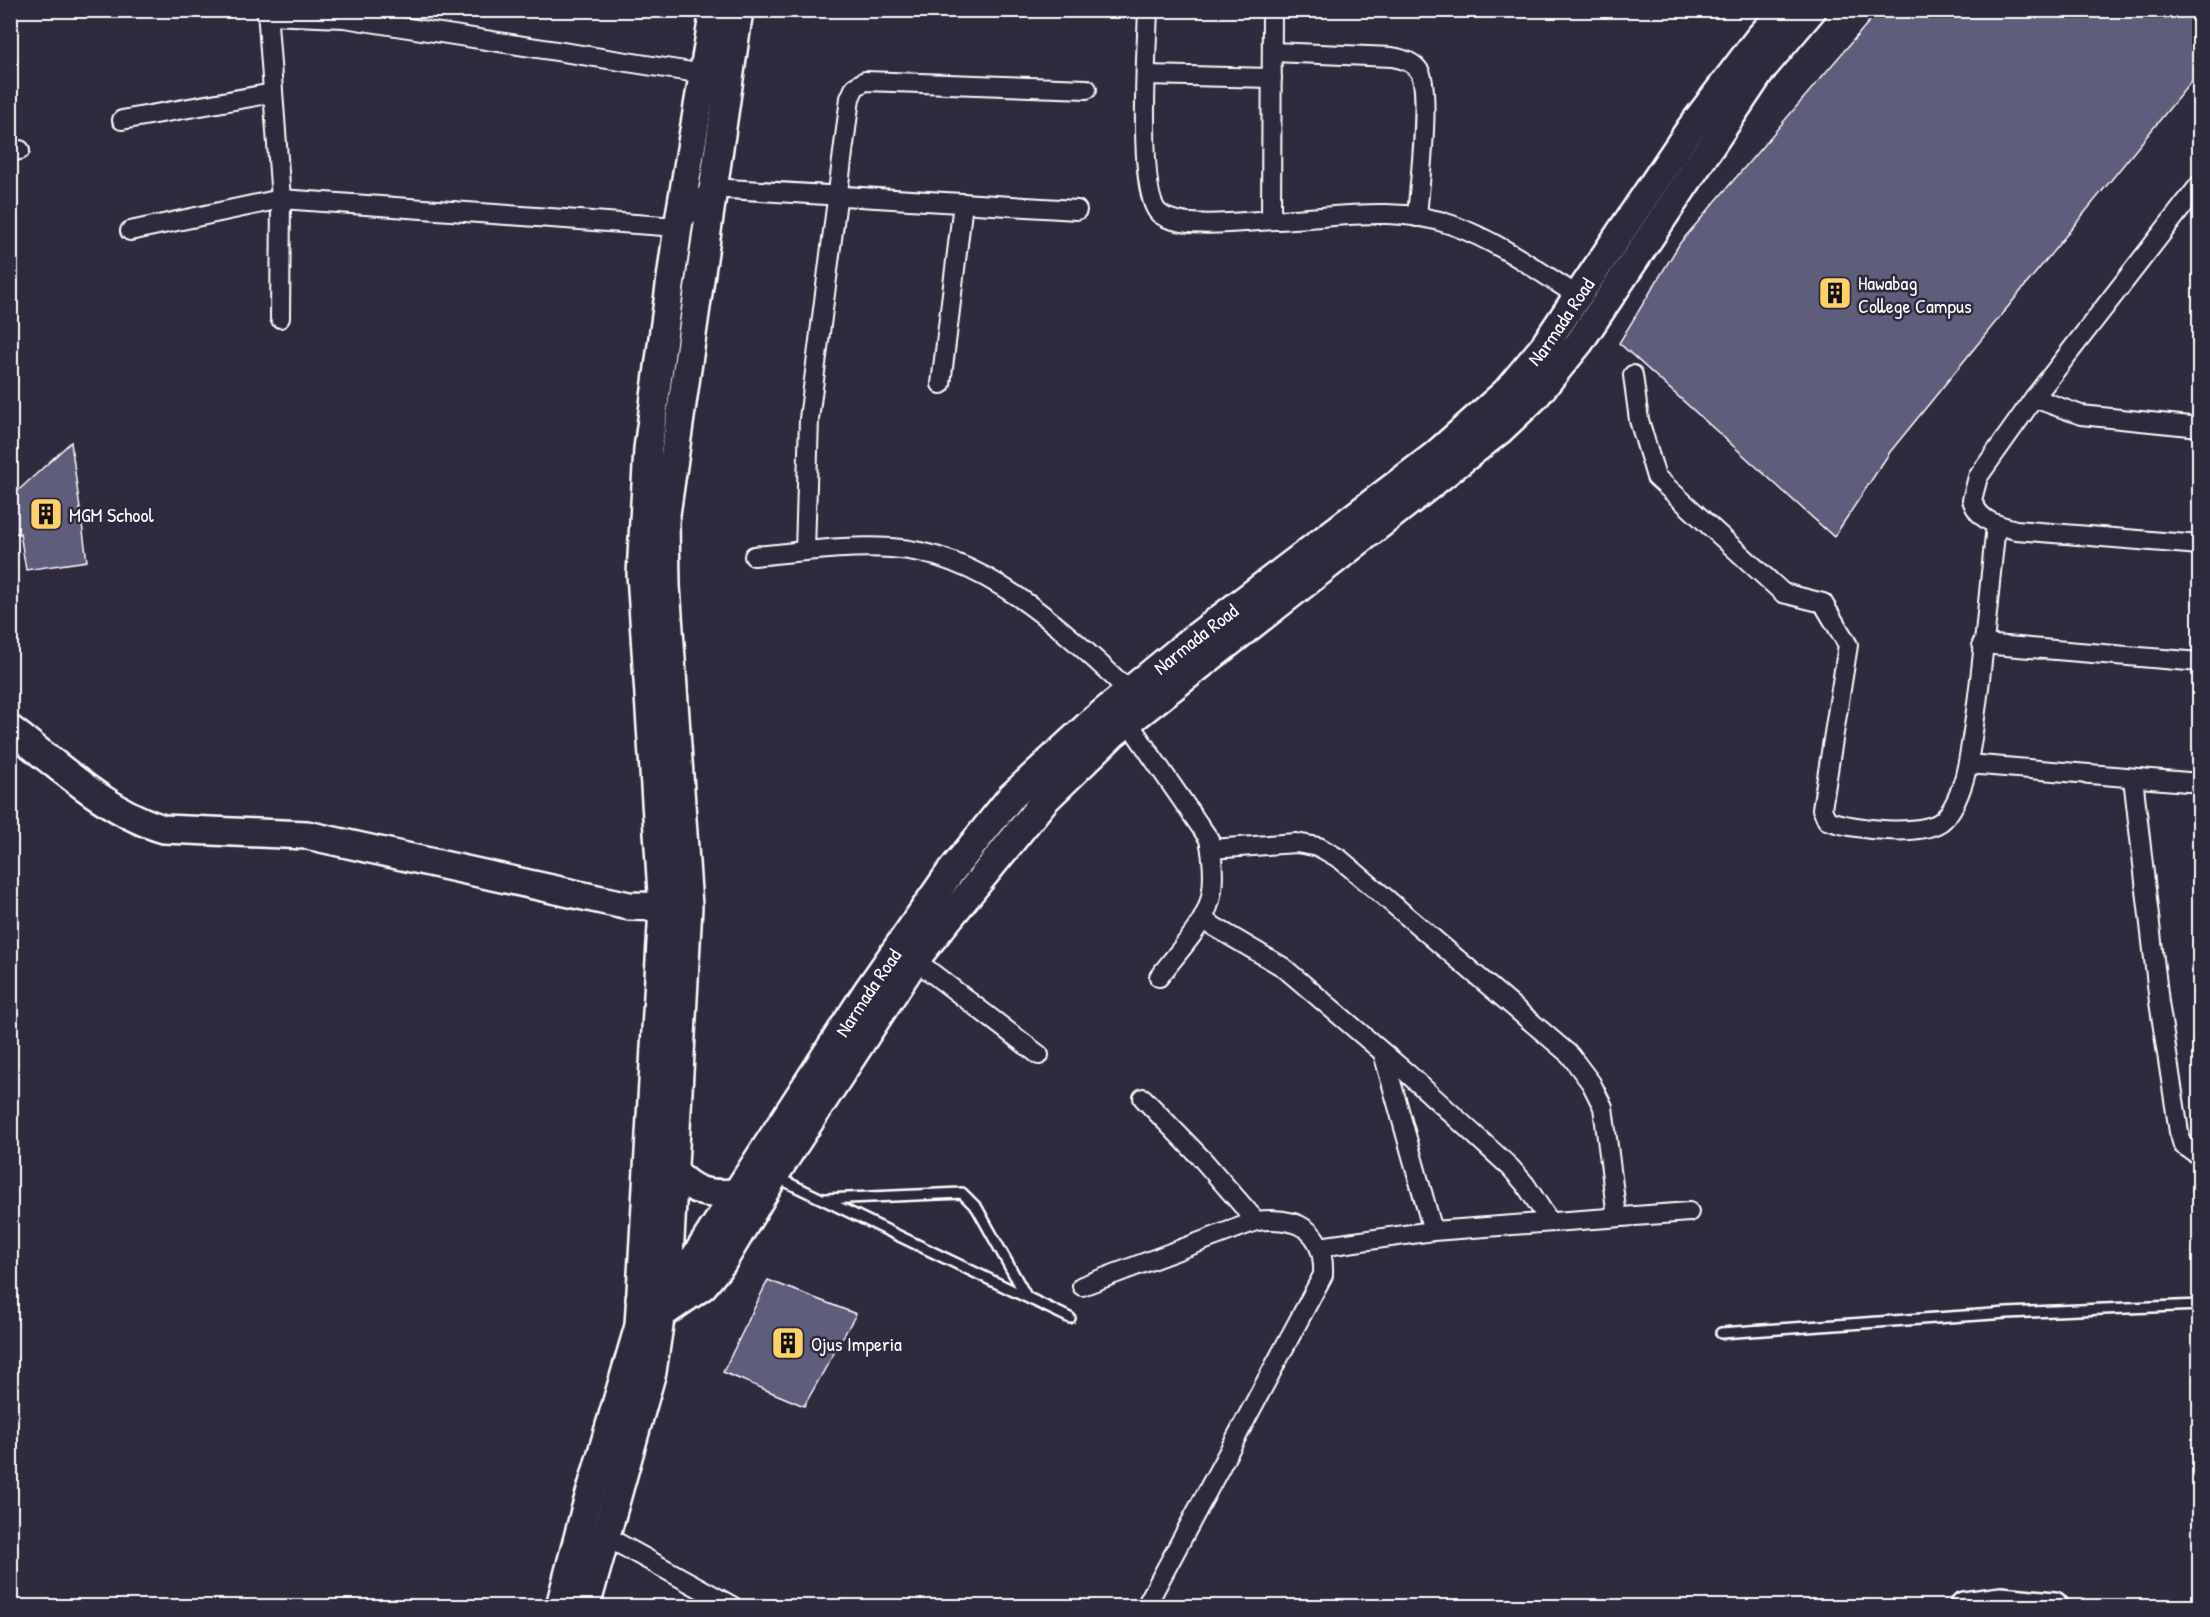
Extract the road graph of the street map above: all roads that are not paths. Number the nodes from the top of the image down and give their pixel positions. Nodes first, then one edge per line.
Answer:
1 (714, 10) edge
2 (738, 10) edge
3 (1148, 10) edge
4 (1272, 10) edge
5 (1784, 10) edge
6 (1812, 10) edge
7 (267, 13) edge
8 (1272, 52) junction
9 (704, 74) junction
10 (1146, 75) junction
11 (1272, 78) junction
12 (1087, 89) dead end
13 (273, 93) junction
14 (122, 120) dead end
15 (2199, 184) edge
16 (711, 188) junction
17 (839, 196) junction
18 (281, 199) junction
19 (963, 203) junction
20 (1077, 210) dead end
21 (1417, 217) junction
22 (1271, 220) junction
23 (678, 227) junction
24 (130, 231) dead end
25 (1578, 296) junction
26 (280, 318) dead end
27 (1633, 375) dead end
28 (941, 384) dead end
29 (2034, 398) junction
30 (2199, 427) edge
31 (1996, 526) junction
32 (2199, 545) edge
33 (805, 551) junction
34 (754, 556) dead end
35 (1982, 644) junction
36 (2199, 662) edge
37 (1129, 691) junction
38 (1128, 722) junction
39 (10, 729) edge
40 (1968, 764) junction
41 (2133, 778) junction
42 (2199, 783) edge
43 (1211, 849) junction
44 (676, 907) junction
45 (1203, 920) junction
46 (915, 960) junction
47 (1159, 977) dead end
48 (1383, 1052) junction
49 (1039, 1055) dead end
50 (1143, 1098) dead end
51 (2199, 1156) edge
52 (674, 1172) junction
53 (774, 1176) junction
54 (736, 1193) junction
55 (823, 1199) junction
56 (1689, 1212) dead end
57 (1617, 1217) junction
58 (1256, 1221) junction
59 (1550, 1222) junction
60 (1433, 1231) junction
61 (1320, 1247) junction
62 (1082, 1286) dead end
63 (665, 1287) junction
64 (1026, 1296) junction
65 (2199, 1305) edge
66 (647, 1313) junction
67 (1070, 1318) dead end
68 (1721, 1333) dead end
69 (605, 1536) junction
70 (2001, 1604) edge
71 (560, 1606) edge
72 (586, 1606) edge
73 (732, 1606) edge
74 (1146, 1606) edge
75 (1964, 1606) edge
76 (2054, 1606) edge

1 - 9 street
2 - 16 street
3 - 10 street
4 - 8 street
5 - 25 street, Narmada Road
6 - 38 street
7 - 9 street
7 - 13 street
8 - 11 street
8 - 21 street
9 - 23 street
10 - 11 street
10 - 22 street
11 - 22 street
12 - 17 street
13 - 14 street
13 - 18 street
15 - 29 street
16 - 17 street
16 - 23 street
16 - 44 street
17 - 19 street
17 - 33 street
18 - 23 street
18 - 24 street
18 - 26 street
19 - 20 street
19 - 28 street
21 - 22 street
21 - 25 street
23 - 44 street
25 - 37 street, Narmada Road
27 - 40 street
29 - 30 street
29 - 31 street
31 - 32 street
31 - 35 street
33 - 34 street
33 - 37 street
35 - 36 street
35 - 40 street
37 - 54 street, Narmada Road
38 - 43 street
38 - 46 street
39 - 44 street
40 - 41 street
41 - 42 street
41 - 51 street
43 - 45 street
43 - 57 street
44 - 52 street
44 - 66 street
45 - 47 street
45 - 48 street
46 - 49 street
46 - 53 street
48 - 59 street
48 - 60 street
50 - 58 street
52 - 54 street
52 - 63 street
53 - 55 lane
53 - 66 street
54 - 63 street, Narmada Road
55 - 64 lane
55 - 64 lane
56 - 57 street
57 - 59 street
58 - 61 street
58 - 62 street
59 - 60 street
60 - 61 street
61 - 74 street
63 - 66 street, Narmada Road
64 - 67 lane
65 - 68 lane
66 - 69 street
66 - 71 street
69 - 72 street
69 - 73 street
70 - 75 street
70 - 76 street

